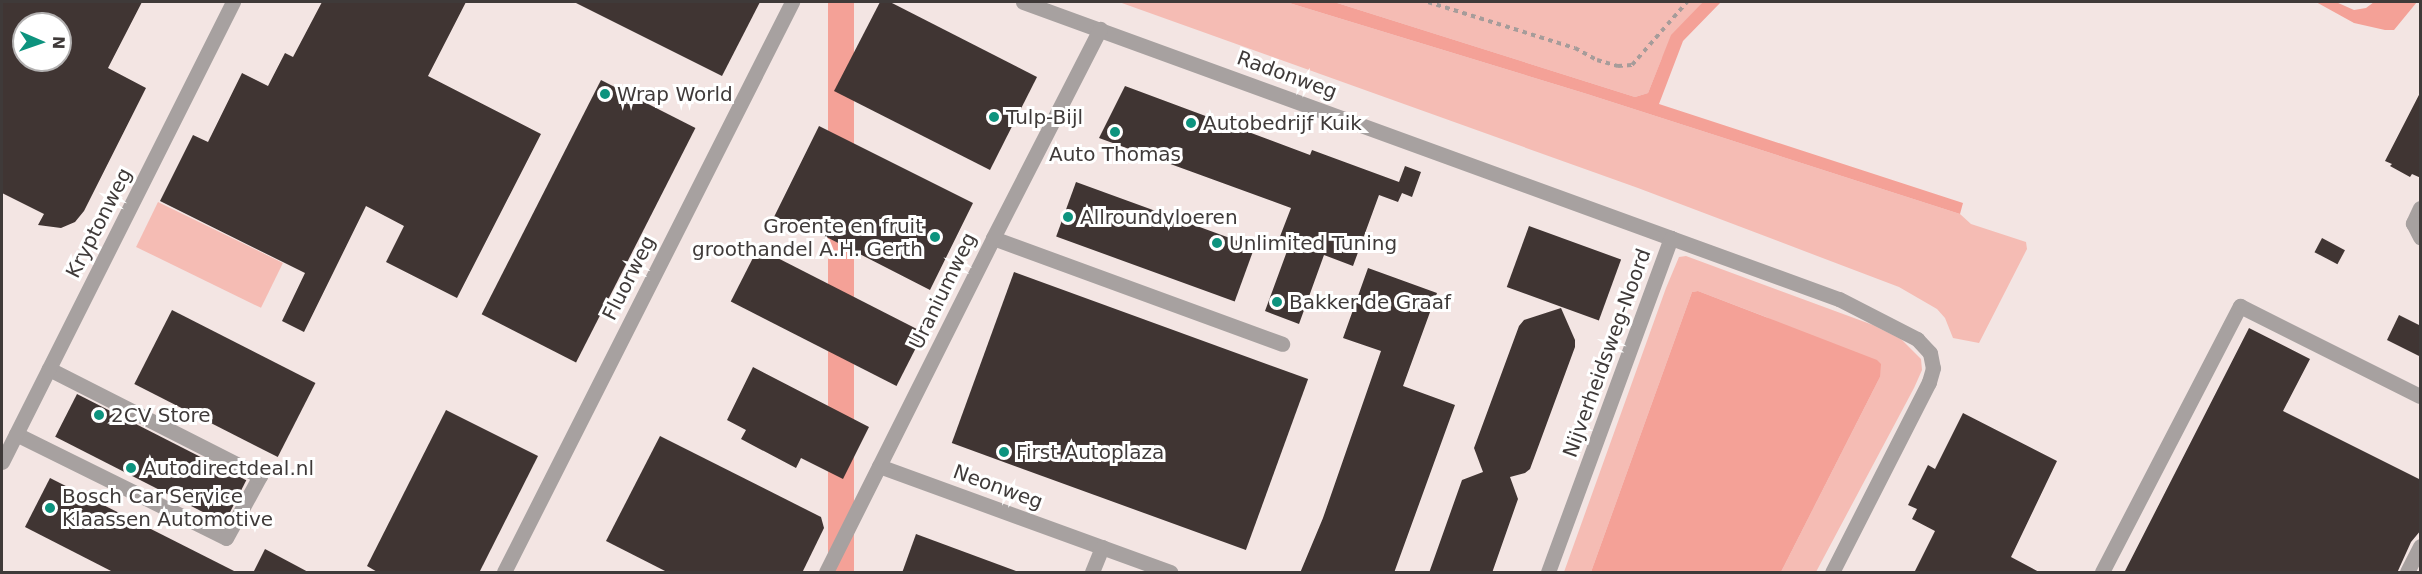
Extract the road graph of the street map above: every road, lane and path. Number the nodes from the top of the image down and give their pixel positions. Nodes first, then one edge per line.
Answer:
1 (233, 2) edge
2 (792, 2) edge
3 (1023, 2) edge
4 (1428, 2) edge
5 (1687, 2) edge
6 (1101, 29) junction
7 (2421, 208) edge
8 (2421, 237) edge
9 (993, 238) junction
10 (1671, 238) junction
11 (1282, 344) dead end
12 (49, 369) junction
13 (2421, 396) edge
14 (16, 434) junction
15 (2, 462) edge
16 (879, 466) junction
17 (2421, 546) edge
18 (1101, 547) junction
19 (504, 573) edge
20 (826, 573) edge
21 (1092, 573) edge
22 (1170, 573) edge
23 (1548, 573) edge
24 (1832, 573) edge
25 (2102, 573) edge
26 (2407, 573) edge

1 - 12 street, Kryptonweg
2 - 19 street, Fluorweg
3 - 6 street, Radonweg
4 - 5 path
6 - 9 street, Uraniumweg
6 - 10 street, Radonweg
7 - 8 street
9 - 11 street
9 - 16 street, Uraniumweg
10 - 23 street, Nijverheidsweg-Noord
10 - 24 street, Nijverheidsweg-Noord
12 - 14 street, Kryptonweg
12 - 14 street
13 - 25 street
14 - 15 street, Kryptonweg
16 - 18 street, Neonweg
16 - 20 street, Uraniumweg
17 - 26 street
18 - 21 street
18 - 22 street, Neonweg

